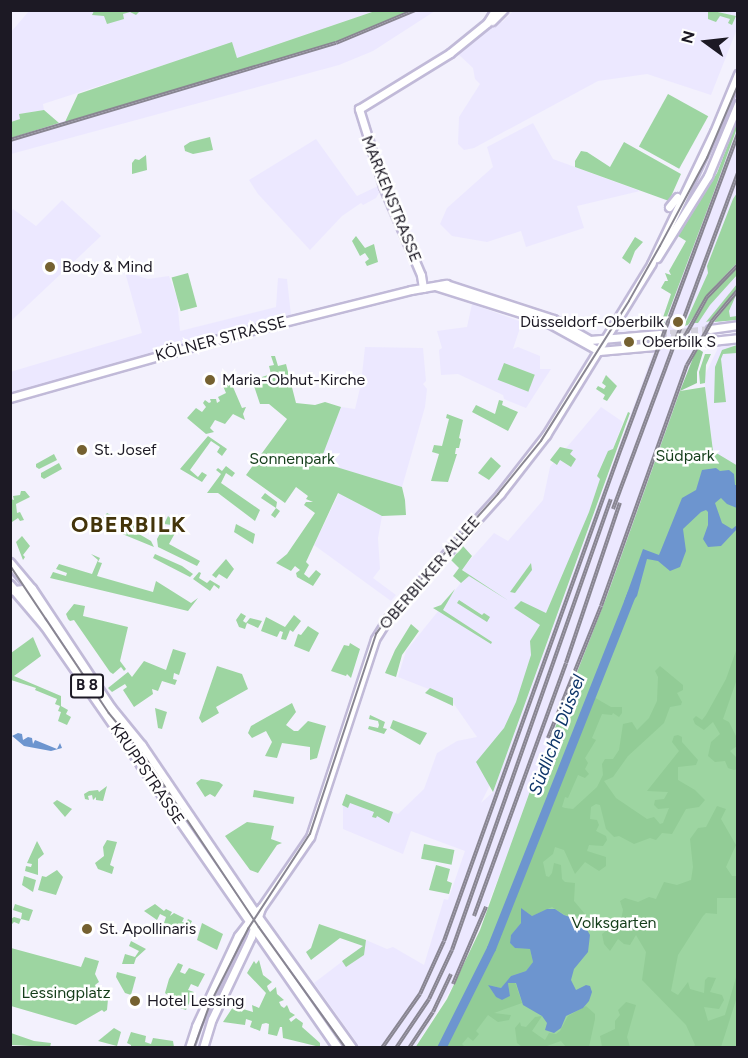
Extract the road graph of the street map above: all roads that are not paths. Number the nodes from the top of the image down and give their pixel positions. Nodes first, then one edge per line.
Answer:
1 (495, 10) edge
2 (503, 10) edge
3 (487, 23) junction
4 (738, 74) edge
5 (738, 104) edge
6 (714, 132) junction
7 (669, 207) dead end
8 (674, 224) junction
9 (434, 286) junction
10 (423, 288) junction
11 (620, 318) junction
12 (738, 325) edge
13 (710, 329) tunnel mouth
14 (660, 334) tunnel mouth
15 (628, 338) junction
16 (738, 338) edge
17 (606, 340) junction
18 (702, 342) tunnel mouth
19 (656, 346) tunnel mouth
20 (599, 351) junction
21 (10, 398) edge
22 (10, 563) edge
23 (13, 588) edge
24 (70, 650) junction
25 (138, 761) junction
26 (166, 782) junction
27 (242, 892) junction
28 (235, 900) junction
29 (258, 913) junction
30 (249, 919) junction
31 (255, 927) junction
32 (189, 1047) edge
33 (202, 1047) edge
34 (338, 1047) edge
35 (352, 1047) edge

1 - 3 main road
2 - 3 main road
3 - 10 main road, MARKENSTRASSE
4 - 6 main road
5 - 8 main road
6 - 7 main road
6 - 8 main road
8 - 11 main road, OBERBILKER ALLEE
9 - 10 main road, KÖLNER STRASSE
9 - 17 main road
9 - 20 main road
10 - 21 main road, KÖLNER STRASSE
11 - 15 main road
11 - 17 main road, OBERBILKER ALLEE
12 - 13 main road
14 - 15 main road
15 - 17 main road
16 - 18 main road
17 - 20 main road, OBERBILKER ALLEE
19 - 20 main road
20 - 29 main road, OBERBILKER ALLEE
22 - 24 main road, KRUPPSTRASSE / B 8
23 - 24 main road, KRUPPSTRASSE
23 - 25 main road, KRUPPSTRASSE / B 8
24 - 26 main road, KRUPPSTRASSE / B 8
25 - 26 main road
25 - 28 main road, KRUPPSTRASSE / B 8
26 - 27 main road, KRUPPSTRASSE / B 8
27 - 28 main road
27 - 29 main road, KRUPPSTRASSE / B 8
28 - 30 main road, KRUPPSTRASSE / B 8
29 - 30 main road, OBERBILKER ALLEE
29 - 31 main road, OBERBILKER ALLEE
29 - 35 main road, KRUPPSTRASSE / B 8
30 - 31 main road, KRUPPSTRASSE / B 8
30 - 32 main road, OBERBILKER ALLEE
31 - 33 main road, OBERBILKER ALLEE
31 - 34 main road, KRUPPSTRASSE / B 8

